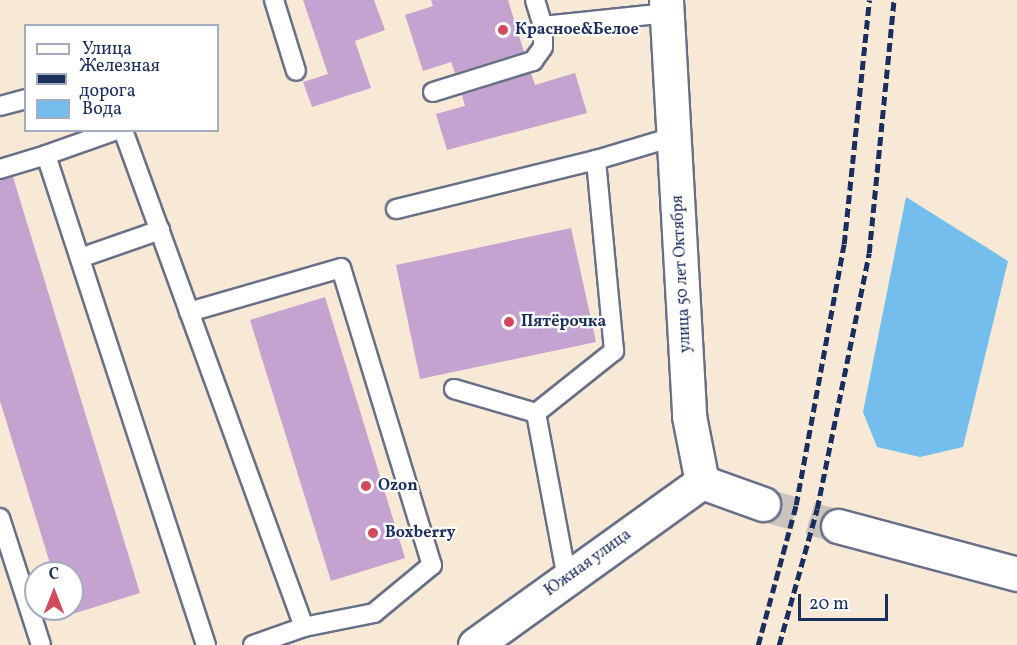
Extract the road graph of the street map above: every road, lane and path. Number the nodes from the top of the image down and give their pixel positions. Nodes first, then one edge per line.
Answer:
1 (274, 0) edge
2 (535, 0) edge
3 (667, 6) edge
4 (543, 26) junction
5 (296, 71) dead end
6 (433, 92) dead end
7 (24, 100) edge
8 (0, 106) edge
9 (111, 132) edge
10 (124, 132) edge
11 (676, 136) junction
12 (46, 155) junction
13 (596, 160) junction
14 (0, 169) edge
15 (396, 208) dead end
16 (160, 230) junction
17 (80, 258) junction
18 (189, 312) junction
19 (454, 389) dead end
20 (536, 413) junction
21 (702, 482) junction
22 (763, 504) tunnel mouth
23 (0, 518) edge
24 (838, 526) tunnel mouth
25 (1017, 574) edge
26 (567, 578) junction
27 (304, 627) junction
28 (40, 645) edge
29 (206, 645) edge
30 (254, 645) edge
31 (475, 645) edge

1 - 5 lane
2 - 4 lane
3 - 4 lane
3 - 11 main road, улица 50 лет Октября
4 - 6 lane
7 - 8 lane
9 - 12 lane
10 - 16 lane
11 - 13 lane
11 - 21 main road, улица 50 лет Октября
12 - 14 lane
12 - 17 lane
13 - 15 lane
13 - 20 lane
16 - 17 lane
16 - 18 lane
17 - 29 lane
18 - 27 lane
18 - 27 lane
19 - 20 lane
20 - 26 lane
21 - 22 main road
21 - 26 main road, Южная улица
23 - 28 lane
24 - 25 main road
26 - 31 main road, Южная улица
27 - 30 lane

